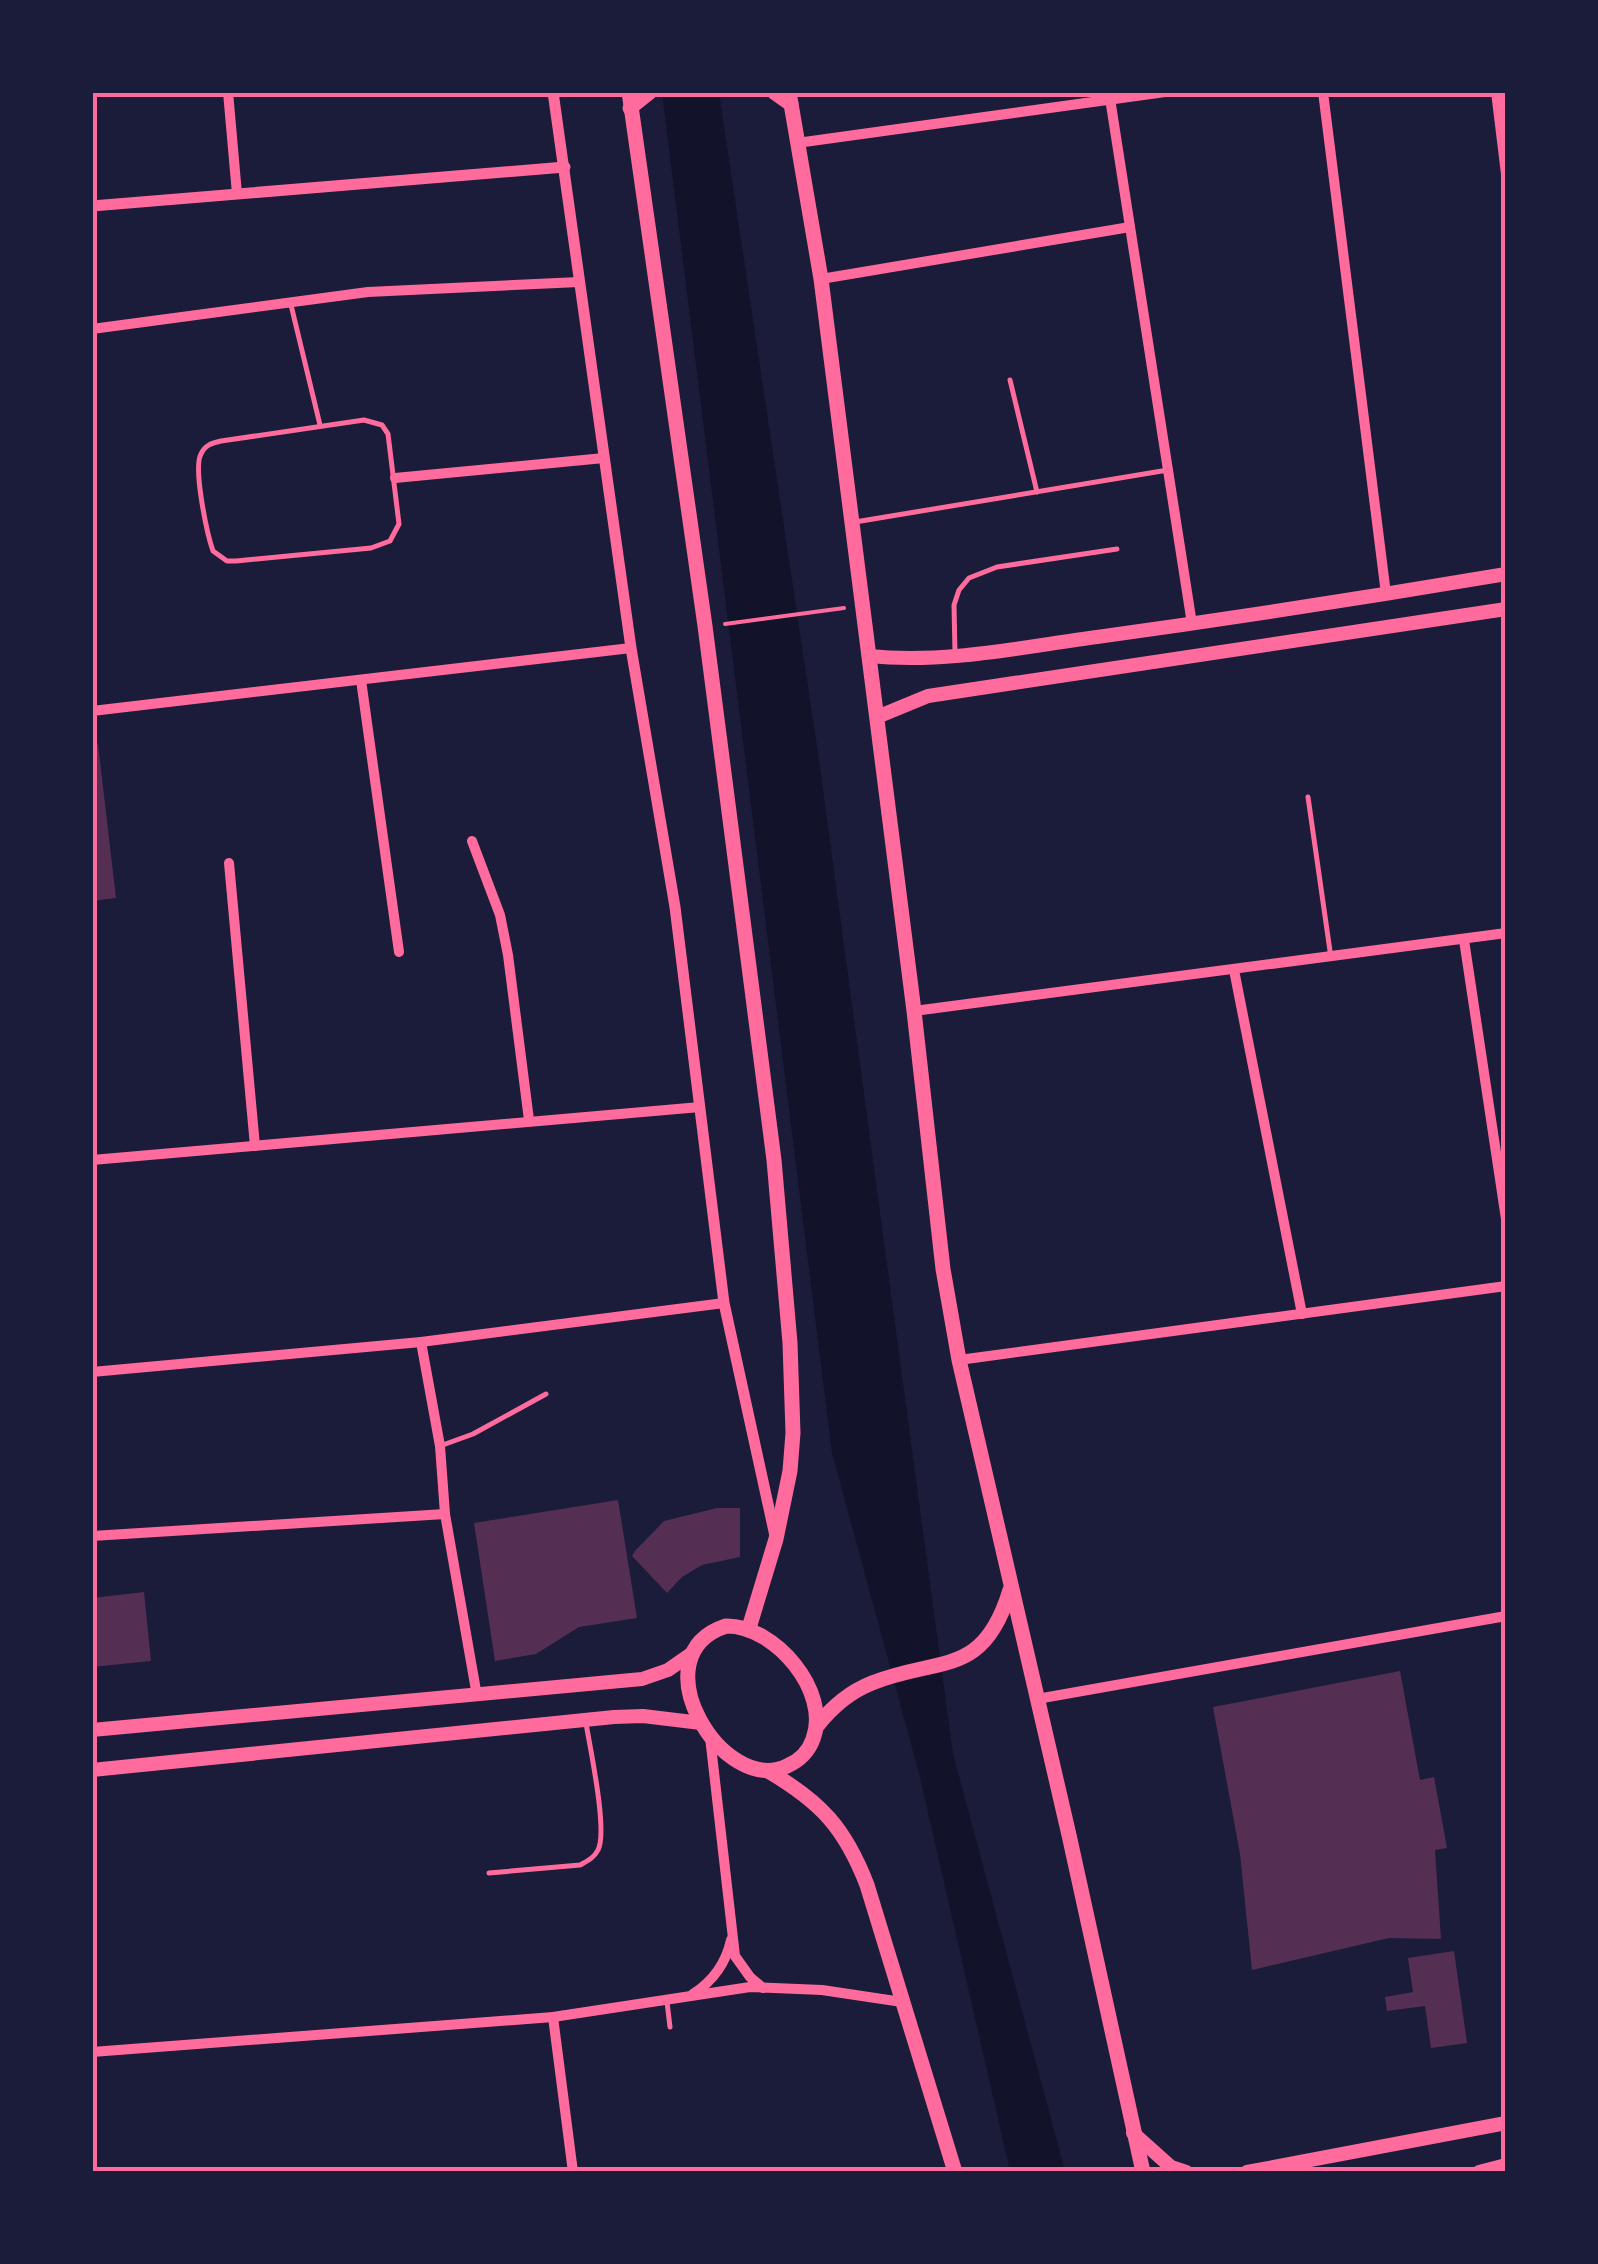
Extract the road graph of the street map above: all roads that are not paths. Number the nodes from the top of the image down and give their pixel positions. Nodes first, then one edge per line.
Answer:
1 (228, 92) edge
2 (553, 92) edge
3 (650, 92) edge
4 (774, 92) edge
5 (1165, 92) edge
6 (1322, 92) edge
7 (1496, 92) edge
8 (1110, 96) edge
9 (790, 98) edge
10 (630, 100) edge
11 (797, 143) junction
12 (565, 167) junction
13 (1506, 174) edge
14 (237, 194) junction
15 (92, 206) edge
16 (1130, 228) junction
17 (820, 279) junction
18 (580, 282) junction
19 (290, 302) junction
20 (92, 329) edge
21 (1010, 380) dead end
22 (320, 426) junction
23 (604, 458) junction
24 (1168, 470) junction
25 (394, 478) junction
26 (1037, 492) junction
27 (852, 522) junction
28 (1118, 549) dead end
29 (1506, 574) edge
30 (1386, 594) junction
31 (1506, 609) edge
32 (1192, 624) junction
33 (631, 648) junction
34 (869, 656) junction
35 (955, 656) junction
36 (361, 680) junction
37 (92, 711) edge
38 (877, 718) junction
39 (1308, 797) dead end
40 (472, 841) dead end
41 (229, 863) dead end
42 (1506, 933) edge
43 (1464, 940) junction
44 (399, 952) dead end
45 (1331, 958) junction
46 (1234, 970) junction
47 (914, 1011) junction
48 (700, 1106) junction
49 (530, 1120) junction
50 (255, 1146) junction
51 (92, 1160) edge
52 (1506, 1219) edge
53 (1506, 1286) edge
54 (724, 1303) junction
55 (1302, 1314) junction
56 (422, 1342) junction
57 (959, 1360) junction
58 (92, 1372) edge
59 (546, 1394) dead end
60 (440, 1446) junction
61 (445, 1514) junction
62 (92, 1536) edge
63 (776, 1540) junction
64 (1010, 1590) junction
65 (1506, 1616) edge
66 (749, 1628) junction
67 (691, 1654) junction
68 (477, 1696) junction
69 (1037, 1699) junction
70 (586, 1720) junction
71 (817, 1726) junction
72 (92, 1730) edge
73 (706, 1730) junction
74 (92, 1770) edge
75 (768, 1771) junction
76 (489, 1873) dead end
77 (732, 1934) junction
78 (764, 1988) junction
79 (690, 1996) junction
80 (667, 2000) junction
81 (902, 2002) junction
82 (553, 2017) junction
83 (670, 2027) dead end
84 (92, 2052) edge
85 (1506, 2124) edge
86 (1133, 2133) junction
87 (1506, 2165) edge
88 (573, 2172) edge
89 (955, 2172) edge
90 (1143, 2172) edge
91 (1186, 2172) edge
92 (1247, 2172) edge
93 (1479, 2172) edge

1 - 14 street
2 - 12 street
3 - 10 main road
4 - 9 main road
5 - 8 street
6 - 30 street
7 - 13 street
8 - 11 street
8 - 16 street
9 - 11 main road
10 - 63 main road
11 - 17 main road
12 - 14 street
12 - 18 street
14 - 15 street
16 - 17 street
16 - 24 street
17 - 27 main road
18 - 19 street
18 - 23 street
19 - 20 street
19 - 22 lane
21 - 26 lane
22 - 25 lane
22 - 25 lane
23 - 25 street
23 - 33 street
24 - 26 lane
24 - 32 street
26 - 27 lane
27 - 34 main road
28 - 35 lane
29 - 30 main road
30 - 32 main road
31 - 38 main road
32 - 35 main road
33 - 36 street
33 - 48 street
34 - 35 main road
34 - 38 main road
36 - 37 street
36 - 44 street
38 - 47 main road
39 - 45 lane
40 - 49 street
41 - 50 street
42 - 43 street
43 - 45 street
43 - 52 street
45 - 46 street
46 - 47 street
46 - 55 street
47 - 57 main road
48 - 49 street
48 - 54 street
49 - 50 street
50 - 51 street
53 - 55 street
54 - 56 street
54 - 63 street
55 - 57 street
56 - 58 street
56 - 60 street
57 - 64 main road
59 - 60 lane
60 - 61 street
61 - 62 street
61 - 68 street
63 - 66 main road
64 - 69 main road
64 - 71 main road
65 - 69 street
66 - 67 main road
66 - 71 main road
67 - 68 main road
67 - 73 main road
68 - 72 main road
69 - 86 main road
70 - 73 main road
70 - 74 main road
70 - 76 lane
71 - 75 main road
73 - 75 main road
73 - 77 street
75 - 81 main road
77 - 78 street
77 - 79 street
78 - 79 street
78 - 81 street
79 - 80 street
80 - 82 street
80 - 83 lane
81 - 89 main road
82 - 84 street
82 - 88 street
85 - 92 main road
86 - 90 main road
86 - 91 main road
87 - 93 main road

